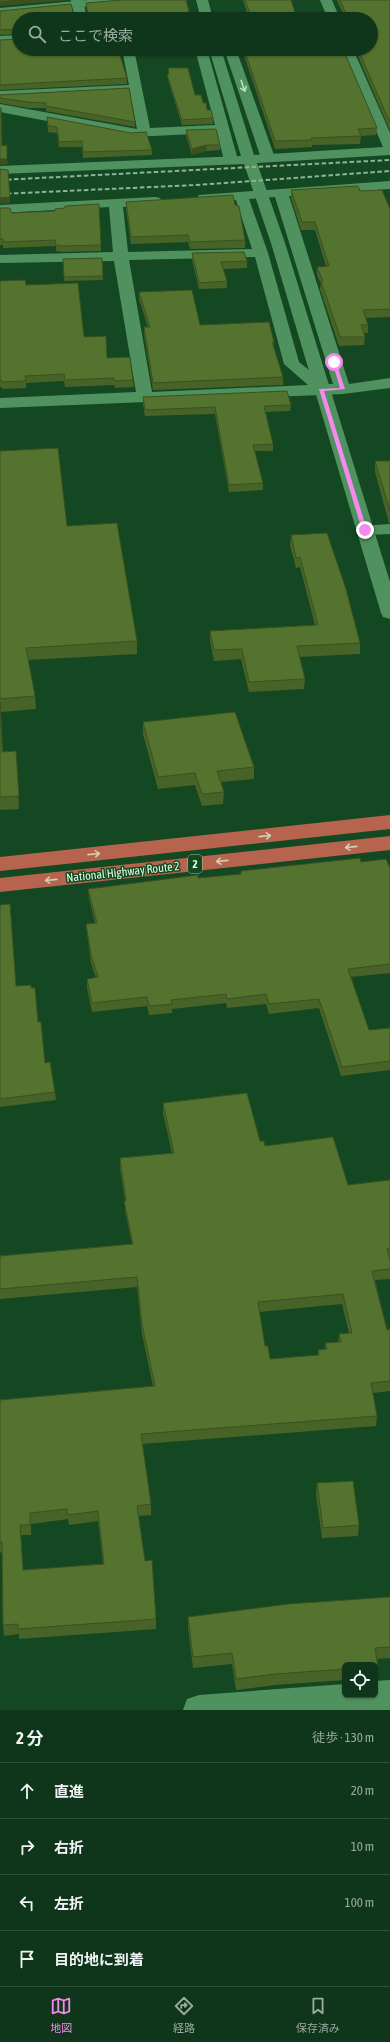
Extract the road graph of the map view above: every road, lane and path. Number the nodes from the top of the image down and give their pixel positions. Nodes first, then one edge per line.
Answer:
1 (126, 0) edge
2 (202, 0) edge
3 (326, 0) edge
4 (78, 2) edge
5 (0, 11) edge
6 (80, 12) edge
7 (205, 12) edge
8 (331, 12) edge
9 (12, 39) edge
10 (0, 40) edge
11 (129, 56) edge
12 (203, 56) edge
13 (217, 56) edge
14 (232, 56) edge
15 (350, 56) edge
16 (135, 88) junction
17 (0, 95) edge
18 (0, 108) edge
19 (223, 130) junction
20 (144, 132) junction
21 (390, 149) edge
22 (268, 158) junction
23 (231, 160) junction
24 (0, 170) edge
25 (390, 185) edge
26 (281, 193) junction
27 (241, 196) junction
28 (194, 199) edge
29 (170, 200) edge
30 (116, 204) junction
31 (0, 209) edge
32 (261, 253) junction
33 (122, 257) junction
34 (0, 259) edge
35 (390, 383) edge
36 (322, 389) junction
37 (343, 389) junction
38 (145, 397) junction
39 (0, 403) edge
40 (390, 529) edge
41 (365, 530) junction
42 (390, 613) edge
43 (390, 822) edge
44 (390, 843) edge
45 (0, 864) edge
46 (0, 885) edge
47 (390, 1695) edge
48 (199, 1710) edge

1 - 4 street
2 - 7 street
3 - 8 street
4 - 5 street
4 - 6 street
9 - 10 street
11 - 16 street
12 - 19 street
13 - 36 street
14 -> 22 street
15 - 21 street
16 - 17 street
16 - 20 street
18 - 20 street
19 - 20 street
19 - 23 street
21 - 22 street
22 - 23 street
23 - 24 street
25 - 26 street
26 - 27 street
26 - 37 street
27 - 28 street
27 - 32 street
29 - 30 street
30 - 31 street
30 - 33 street
32 - 33 street
32 - 36 street
33 - 34 street
33 - 38 street
35 - 37 street
36 - 37 street
36 - 38 street
36 - 41 street
38 - 39 street
40 - 41 street
41 - 42 street
45 -> 43 highway, National Highway Route 2 / 2
44 -> 46 highway, National Highway Route 2 / 2
47 - 48 street

